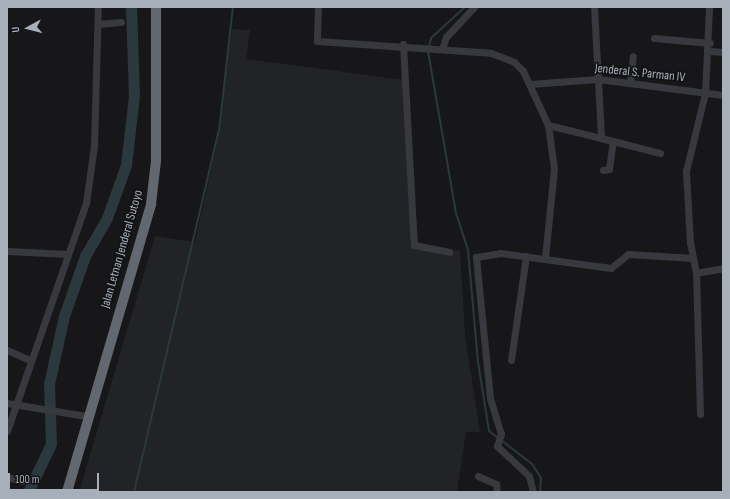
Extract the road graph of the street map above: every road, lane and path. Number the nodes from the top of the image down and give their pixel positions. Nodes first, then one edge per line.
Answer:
1 (98, 7) edge
2 (156, 7) edge
3 (318, 7) edge
4 (474, 7) edge
5 (594, 7) edge
6 (709, 7) edge
7 (121, 22) dead end
8 (98, 24) junction
9 (654, 38) dead end
10 (404, 44) junction
11 (710, 47) junction
12 (438, 48) junction
13 (723, 52) edge
14 (633, 56) dead end
15 (598, 79) junction
16 (630, 83) junction
17 (530, 84) junction
18 (705, 93) junction
19 (723, 95) edge
20 (548, 125) junction
21 (601, 138) junction
22 (613, 141) junction
23 (660, 153) dead end
24 (602, 170) dead end
25 (7, 251) edge
26 (449, 252) dead end
27 (68, 254) junction
28 (526, 256) junction
29 (545, 258) junction
30 (693, 258) junction
31 (723, 268) edge
32 (696, 273) junction
33 (7, 350) edge
34 (29, 360) junction
35 (511, 360) dead end
36 (7, 403) edge
37 (16, 404) junction
38 (700, 414) dead end
39 (86, 416) junction
40 (7, 431) edge
41 (478, 476) dead end
42 (7, 477) edge
43 (23, 481) dead end
44 (67, 492) edge
45 (497, 492) edge
46 (533, 492) edge

1 - 8 street
2 - 39 highway, Jalan Letnan Jenderal Sutoyo
3 - 10 street
4 - 12 street
5 - 15 street
6 - 11 street
7 - 8 street
8 - 27 street
9 - 11 street
10 - 12 street
10 - 26 street
11 - 13 street
11 - 18 street
12 - 17 street
14 - 16 street
15 - 16 street, Jenderal S. Parman IV
15 - 17 street, Jenderal S. Parman IV
15 - 21 street
16 - 18 street, Jenderal S. Parman IV
17 - 20 street
18 - 19 street, Jenderal S. Parman IV
18 - 30 street
20 - 21 street
20 - 29 street
21 - 22 street
22 - 23 street
22 - 24 street
25 - 27 street
27 - 34 street
28 - 29 street
28 - 35 street
28 - 46 street
29 - 30 street
30 - 32 street
31 - 32 street
32 - 38 street
33 - 34 street
34 - 37 street
36 - 37 street
37 - 39 street
37 - 40 street
39 - 44 highway, Jalan Letnan Jenderal Sutoyo
41 - 45 street
42 - 43 street

